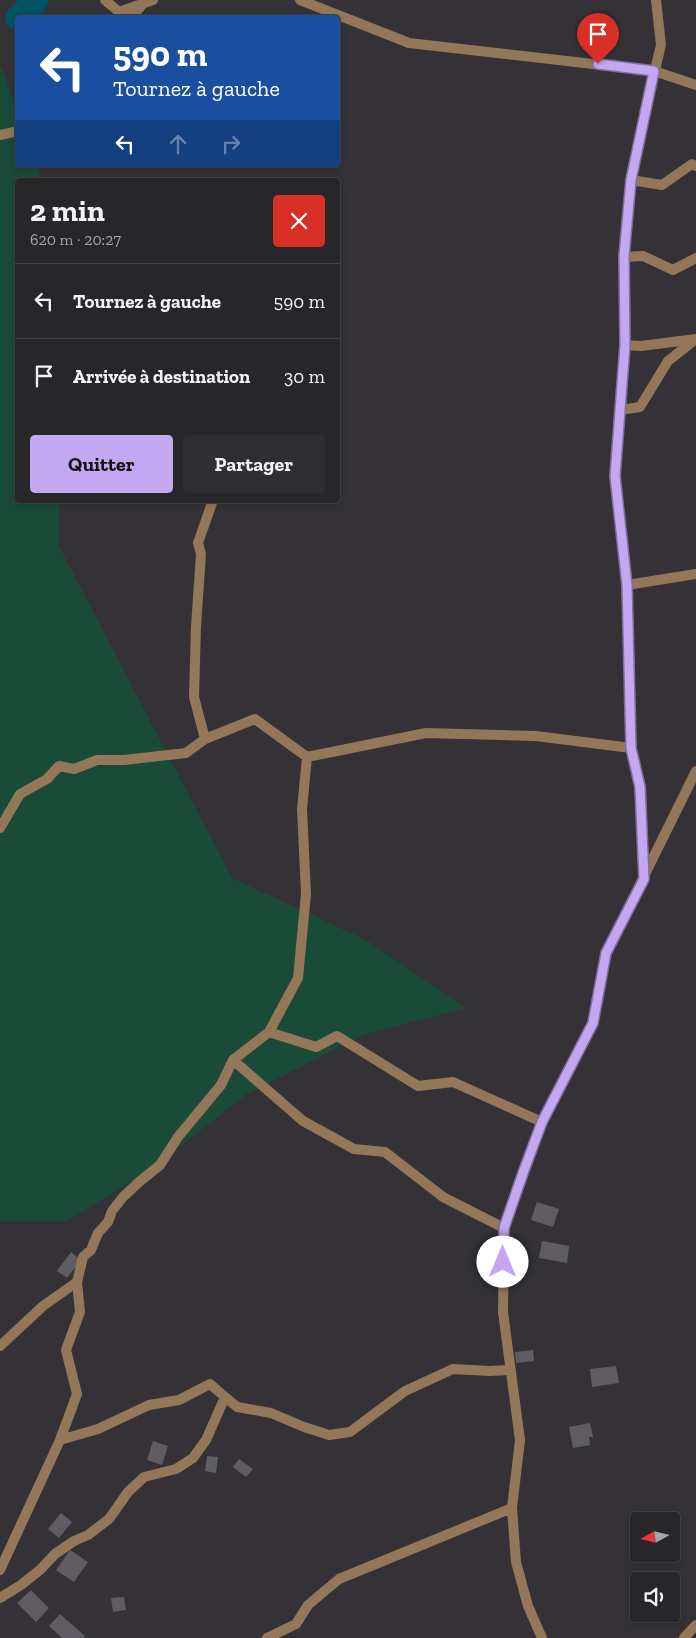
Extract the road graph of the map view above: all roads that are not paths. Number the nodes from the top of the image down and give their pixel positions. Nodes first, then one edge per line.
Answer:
1 (105, 0) edge
2 (300, 0) edge
3 (656, 0) edge
4 (147, 1) edge
5 (134, 15) edge
6 (338, 15) edge
7 (340, 16) edge
8 (654, 71) junction
9 (696, 85) edge
10 (15, 132) edge
11 (0, 135) edge
12 (696, 166) edge
13 (631, 180) junction
14 (624, 256) junction
15 (696, 258) edge
16 (696, 339) edge
17 (625, 345) junction
18 (620, 410) junction
19 (212, 503) edge
20 (696, 574) edge
21 (627, 585) junction
22 (205, 739) junction
23 (631, 748) junction
24 (307, 756) junction
25 (696, 771) edge
26 (0, 828) edge
27 (644, 879) junction
28 (269, 1032) junction
29 (234, 1060) junction
30 (542, 1122) junction
31 (504, 1228) junction
32 (77, 1282) junction
33 (0, 1346) edge
34 (510, 1370) junction
35 (225, 1397) junction
36 (60, 1440) junction
37 (512, 1508) junction
38 (0, 1570) edge
39 (0, 1598) edge
40 (696, 1625) edge
41 (267, 1638) edge
42 (542, 1638) edge
43 (684, 1638) edge

1 - 4 street
2 - 6 street
3 - 8 street
4 - 5 street
7 - 8 street
8 - 9 street
8 - 13 street
10 - 11 street
12 - 13 street
13 - 14 street
14 - 15 street
14 - 17 street
16 - 17 street
16 - 18 street
17 - 18 street
18 - 21 street
19 - 22 street
20 - 21 street
21 - 23 street
22 - 24 street
22 - 26 street
23 - 24 street
23 - 27 street
24 - 28 street
25 - 27 street
27 - 30 street
28 - 29 street
28 - 30 street
29 - 31 street
29 - 32 street
30 - 31 street
31 - 34 street
32 - 33 street
32 - 36 street
34 - 35 street
34 - 37 street
35 - 36 street
35 - 39 street
36 - 38 street
37 - 41 street
37 - 42 street
40 - 43 street

